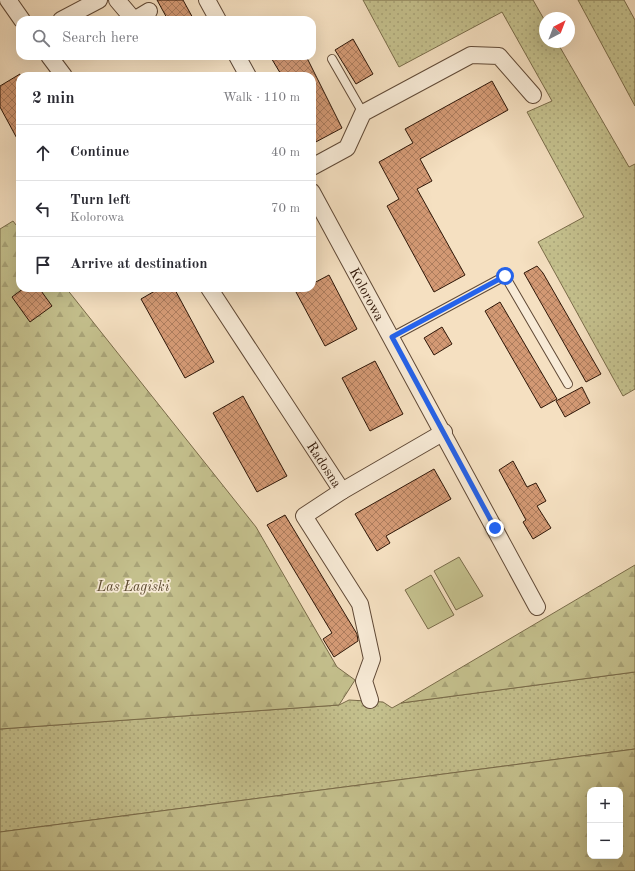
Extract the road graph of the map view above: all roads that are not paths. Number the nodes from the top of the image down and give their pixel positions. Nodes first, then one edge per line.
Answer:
1 (8, 0) edge
2 (98, 0) edge
3 (117, 0) edge
4 (207, 0) edge
5 (150, 11) dead end
6 (19, 16) edge
7 (68, 16) edge
8 (131, 16) edge
9 (141, 16) edge
10 (216, 16) edge
11 (332, 59) dead end
12 (52, 60) edge
13 (239, 60) edge
14 (61, 72) edge
15 (246, 72) edge
16 (533, 95) dead end
17 (364, 113) junction
18 (316, 165) edge
19 (316, 199) edge
20 (213, 292) edge
21 (392, 337) junction
22 (568, 384) dead end
23 (444, 432) junction
24 (342, 491) junction
25 (538, 607) dead end
26 (370, 700) dead end

1 - 6 street
2 - 7 street
3 - 8 street
4 - 10 street
5 - 9 street
11 - 17 lane
12 - 14 street
13 - 15 street
16 - 17 street
17 - 18 street
19 - 21 street, Kolorowa
20 - 24 street, Radosna
21 - 22 lane
21 - 23 street, Kolorowa
23 - 24 street
23 - 25 street, Kolorowa
24 - 26 street, Radosna

